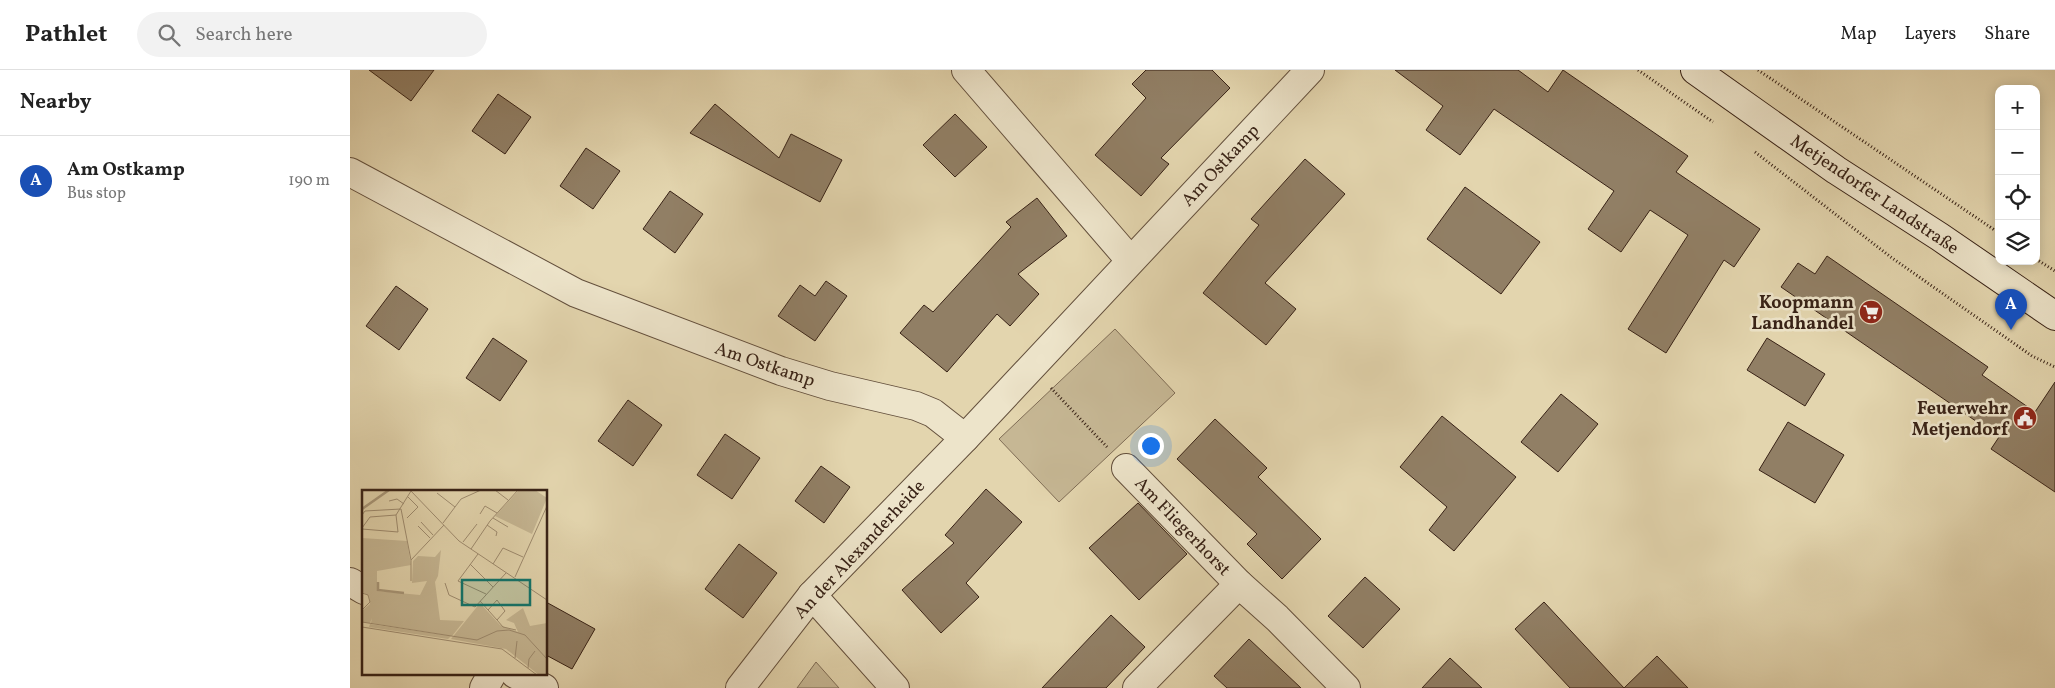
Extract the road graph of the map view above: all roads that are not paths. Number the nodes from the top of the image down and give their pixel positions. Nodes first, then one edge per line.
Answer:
1 (966, 70) edge
2 (1310, 70) edge
3 (1695, 70) edge
4 (350, 172) edge
5 (1130, 260) junction
6 (2055, 316) edge
7 (965, 438) junction
8 (1126, 468) road end
9 (350, 582) edge
10 (1239, 584) junction
11 (362, 589) edge
12 (812, 595) junction
13 (491, 676) edge
14 (519, 676) edge
15 (484, 688) edge
16 (544, 688) edge
17 (740, 688) edge
18 (895, 688) edge
19 (1137, 688) edge
20 (1346, 688) edge

1 - 5 street
2 - 5 street, Am Ostkamp
3 - 6 street, Metjendorfer Landstraße
4 - 7 street, Am Ostkamp
5 - 7 street, Am Ostkamp
7 - 12 street, An der Alexanderheide
8 - 10 street, Am Fliegerhorst
9 - 11 street
10 - 19 street, Am Fliegerhorst
10 - 20 street, Am Fliegerhorst
12 - 17 street, An der Alexanderheide
12 - 18 street
13 - 15 street
14 - 16 street

